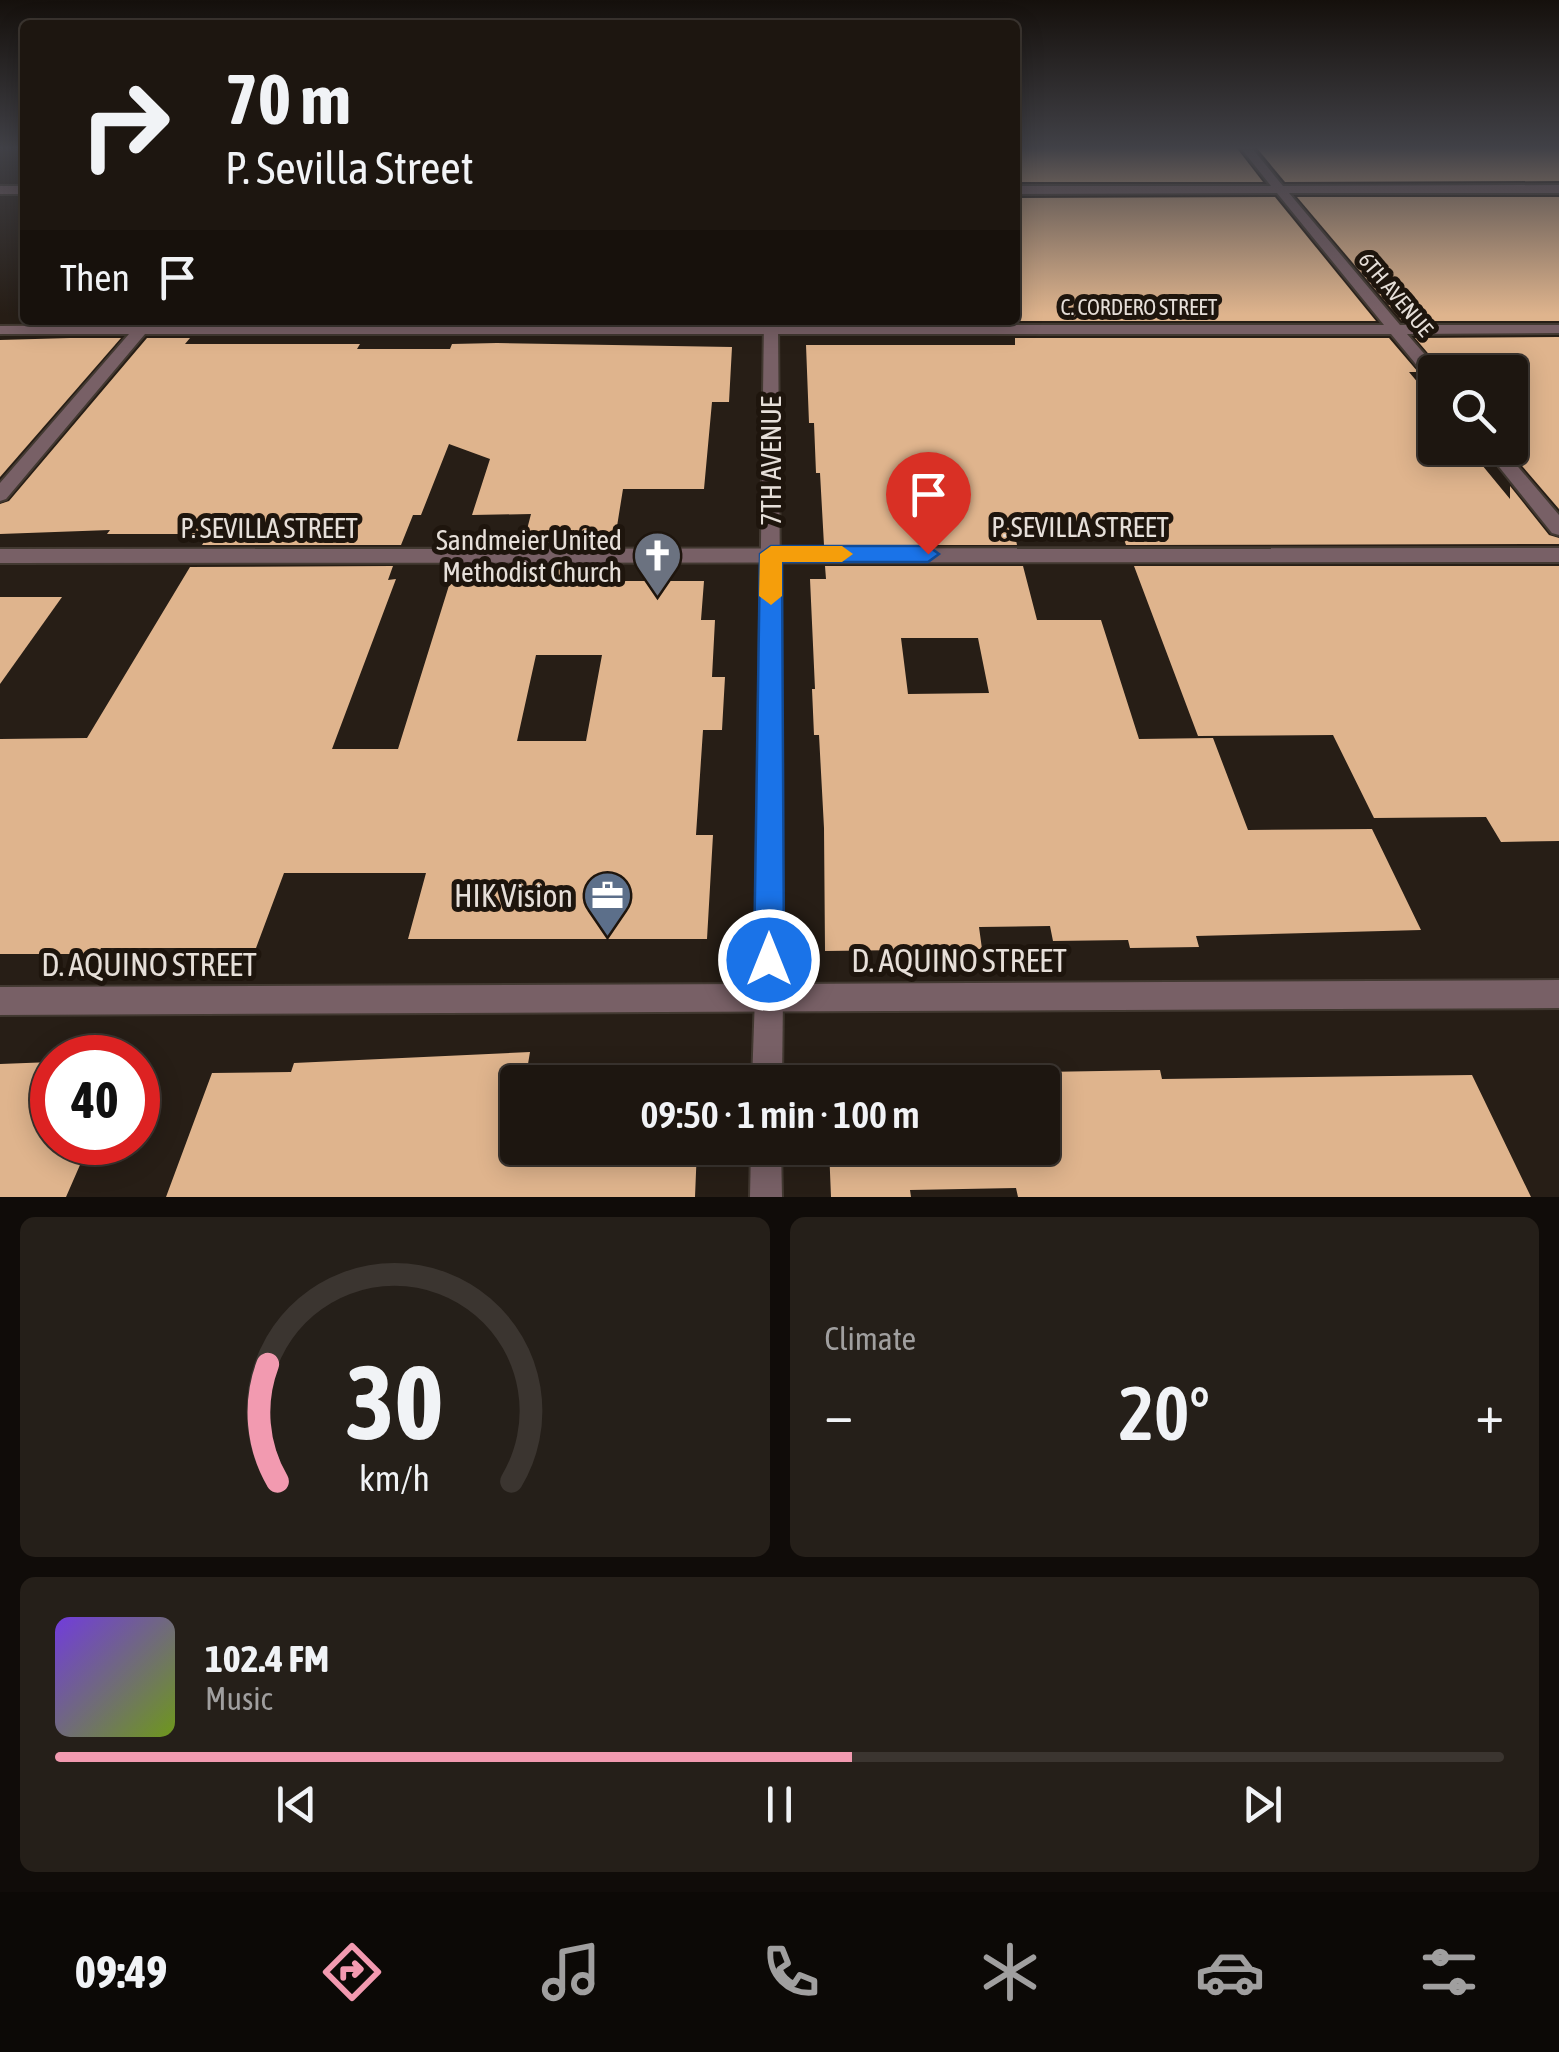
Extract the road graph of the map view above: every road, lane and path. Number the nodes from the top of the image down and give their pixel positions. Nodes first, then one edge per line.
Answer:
1 (1291, 203) edge
2 (145, 325) edge
3 (771, 325) edge
4 (1395, 329) junction
5 (1559, 329) edge
6 (0, 330) edge
7 (1418, 357) edge
8 (1507, 465) edge
9 (0, 495) edge
10 (1559, 528) edge
11 (771, 554) junction
12 (1559, 554) edge
13 (0, 556) edge
14 (1559, 994) edge
15 (769, 997) junction
16 (0, 1001) edge
17 (768, 1065) edge
18 (766, 1165) edge
19 (766, 1197) edge

1 - 4 street, 6TH AVENUE
2 - 3 street, C. CORDERO STREET
2 - 6 street, C. CORDERO STREET
2 - 9 street
3 - 4 street, C. CORDERO STREET
3 - 11 street, 7TH AVENUE
4 - 5 street, C. CORDERO STREET
4 - 7 street, 6TH AVENUE
8 - 10 street
11 - 12 street, P. SEVILLA STREET
11 - 13 street, P. SEVILLA STREET
11 - 15 street, 7TH AVENUE
14 - 15 street, D. AQUINO STREET
15 - 16 street, D. AQUINO STREET
15 - 17 street, 7TH AVENUE
18 - 19 street

